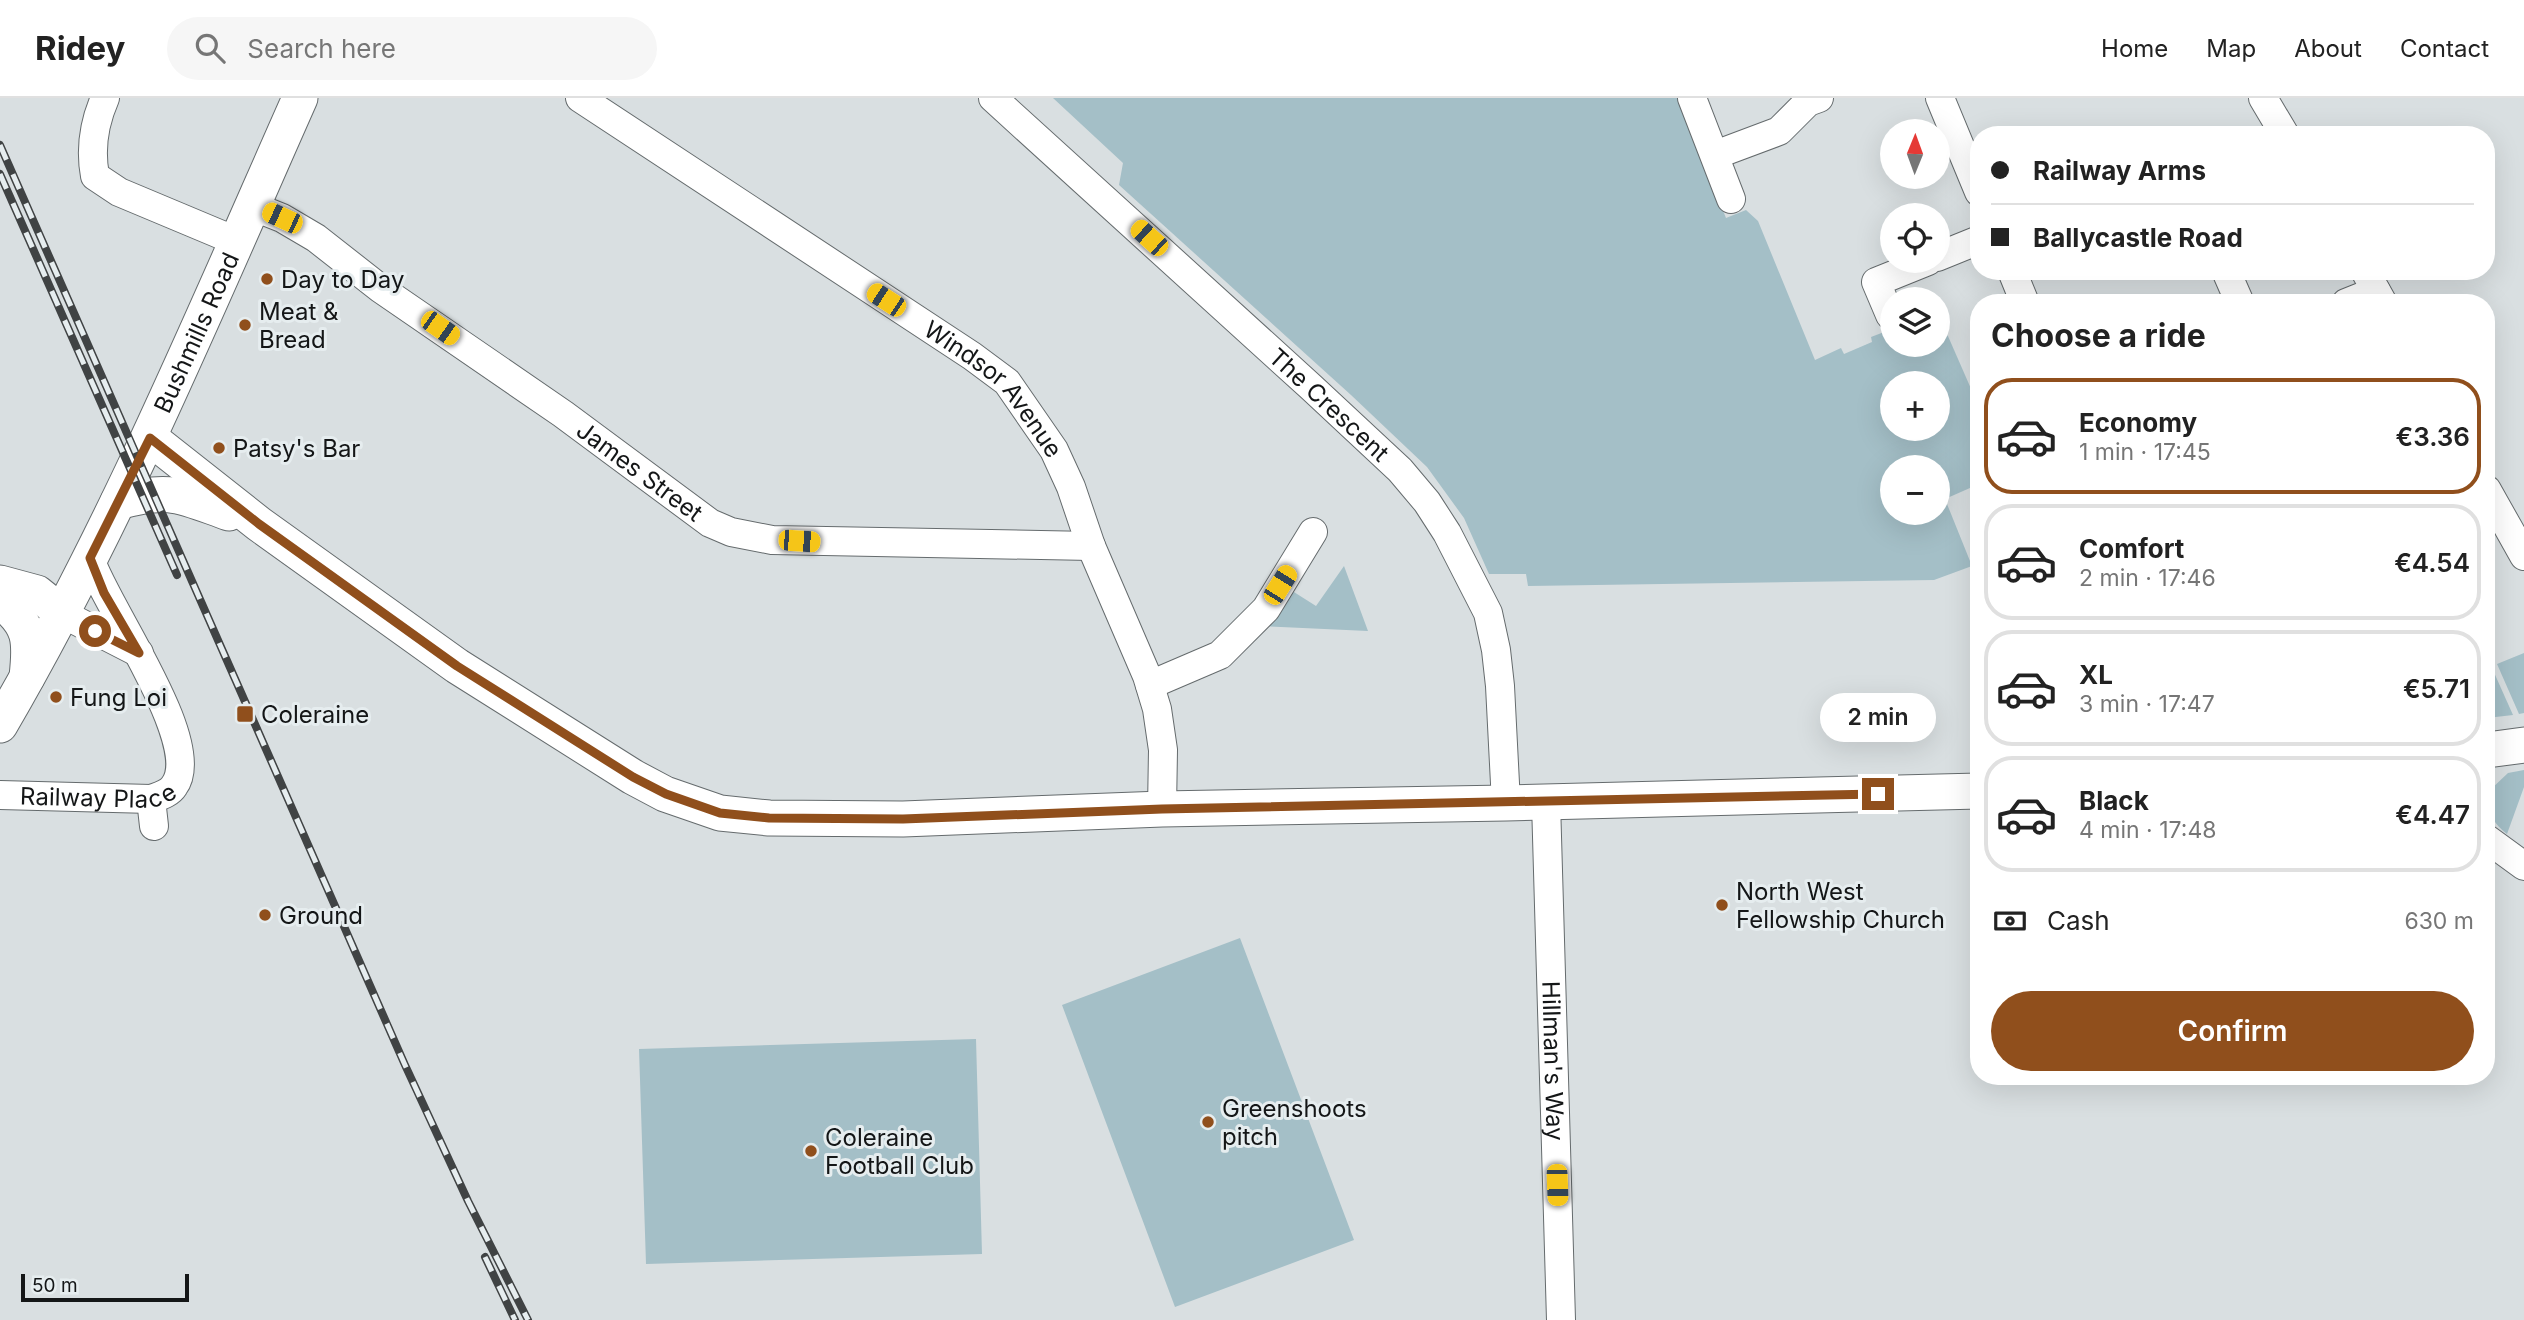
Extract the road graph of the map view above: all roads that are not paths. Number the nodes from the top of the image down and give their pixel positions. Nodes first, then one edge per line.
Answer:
1 (105, 98) edge
2 (300, 98) edge
3 (580, 98) edge
4 (993, 98) edge
5 (1692, 98) edge
6 (1819, 98) edge
7 (1940, 98) edge
8 (2263, 98) edge
9 (2280, 126) edge
10 (1715, 156) junction
11 (1970, 170) edge
12 (1731, 199) dead end
13 (252, 206) junction
14 (236, 241) junction
15 (1970, 244) edge
16 (1950, 252) edge
17 (1898, 273) edge
18 (1880, 291) edge
19 (150, 438) junction
20 (118, 502) junction
21 (2495, 508) edge
22 (259, 524) junction
23 (1313, 532) dead end
24 (1091, 547) junction
25 (2524, 556) edge
26 (88, 561) junction
27 (0, 583) edge
28 (0, 601) edge
29 (50, 604) junction
30 (139, 653) junction
31 (26, 680) junction
32 (1150, 685) junction
33 (0, 725) edge
34 (2524, 745) edge
35 (2495, 749) edge
36 (1970, 791) edge
37 (0, 795) edge
38 (1546, 802) junction
39 (1506, 803) junction
40 (1162, 809) junction
41 (2495, 845) edge
42 (2524, 866) edge
43 (1561, 1320) edge

1 - 14 street
2 - 13 main road, Bushmills Road
3 - 24 street, Windsor Avenue
4 - 39 street, The Crescent
5 - 10 street
6 - 10 street
7 - 11 street
8 - 9 street
10 - 12 street
13 - 14 main road, Bushmills Road
13 - 24 street, James Street
14 - 19 main road, Bushmills Road
15 - 16 street
17 - 18 street
19 - 20 main road, Bushmills Road
19 - 22 main road
20 - 22 main road
20 - 26 main road, Bushmills Road
21 - 25 street
22 - 40 main road
23 - 32 street
24 - 32 street, Windsor Avenue
26 - 29 main road, Bushmills Road
26 - 30 street, Railway Place
27 - 29 main road
28 - 31 main road
29 - 30 street
29 - 31 main road
30 - 37 street, Railway Place
31 - 33 main road
32 - 40 street, Windsor Avenue
34 - 35 main road
36 - 38 main road
38 - 39 main road
38 - 43 street, Hillman's Way
39 - 40 main road
41 - 42 street

